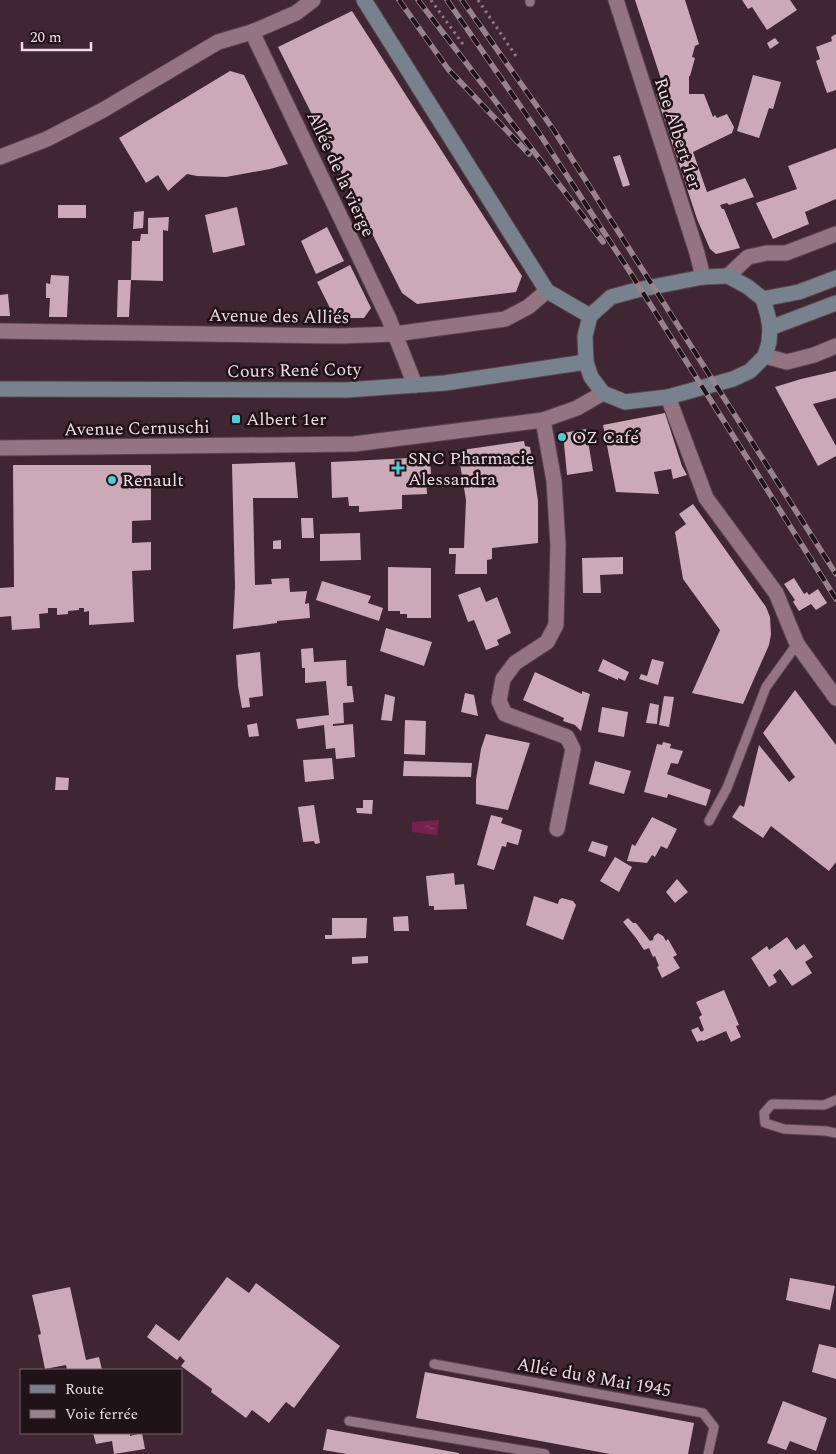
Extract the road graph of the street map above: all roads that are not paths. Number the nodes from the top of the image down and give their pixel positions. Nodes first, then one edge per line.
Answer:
1 (313, 0) edge
2 (364, 0) edge
3 (616, 0) edge
4 (252, 32) junction
5 (0, 157) edge
6 (836, 234) edge
7 (728, 276) junction
8 (703, 277) junction
9 (836, 278) edge
10 (547, 292) junction
11 (763, 299) junction
12 (836, 303) edge
13 (590, 316) junction
14 (770, 328) junction
15 (0, 331) edge
16 (395, 334) junction
17 (836, 346) edge
18 (765, 356) junction
19 (586, 362) junction
20 (415, 385) junction
21 (0, 389) edge
22 (603, 393) junction
23 (668, 397) junction
24 (543, 420) junction
25 (0, 448) edge
26 (797, 644) junction
27 (836, 698) edge
28 (710, 821) dead end
29 (558, 829) dead end
30 (836, 1100) edge
31 (836, 1133) edge
32 (434, 1364) dead end
33 (349, 1421) dead end
34 (545, 1454) edge
35 (708, 1454) edge

1 - 4 street
2 - 10 main road
3 - 8 street, Rue Albert 1er
4 - 5 street
4 - 16 street, Allée de la vierge
6 - 7 street
7 - 8 main road
7 - 11 main road
8 - 13 main road
9 - 11 main road
10 - 13 main road
10 - 16 street, Avenue des Alliés
11 - 14 main road
12 - 14 main road
13 - 19 main road
14 - 18 main road
15 - 16 street, Avenue des Alliés
16 - 20 street, Allée de la vierge
17 - 18 street
18 - 23 main road
19 - 20 main road, Cours René Coty
19 - 22 main road
20 - 21 main road, Cours René Coty
22 - 23 main road
22 - 24 street, Avenue Cernuschi
23 - 26 street
24 - 25 street, Avenue Cernuschi
24 - 29 street
26 - 27 street
26 - 28 lane
30 - 31 lane
32 - 35 lane, Allée du 8 Mai 1945
33 - 34 lane

